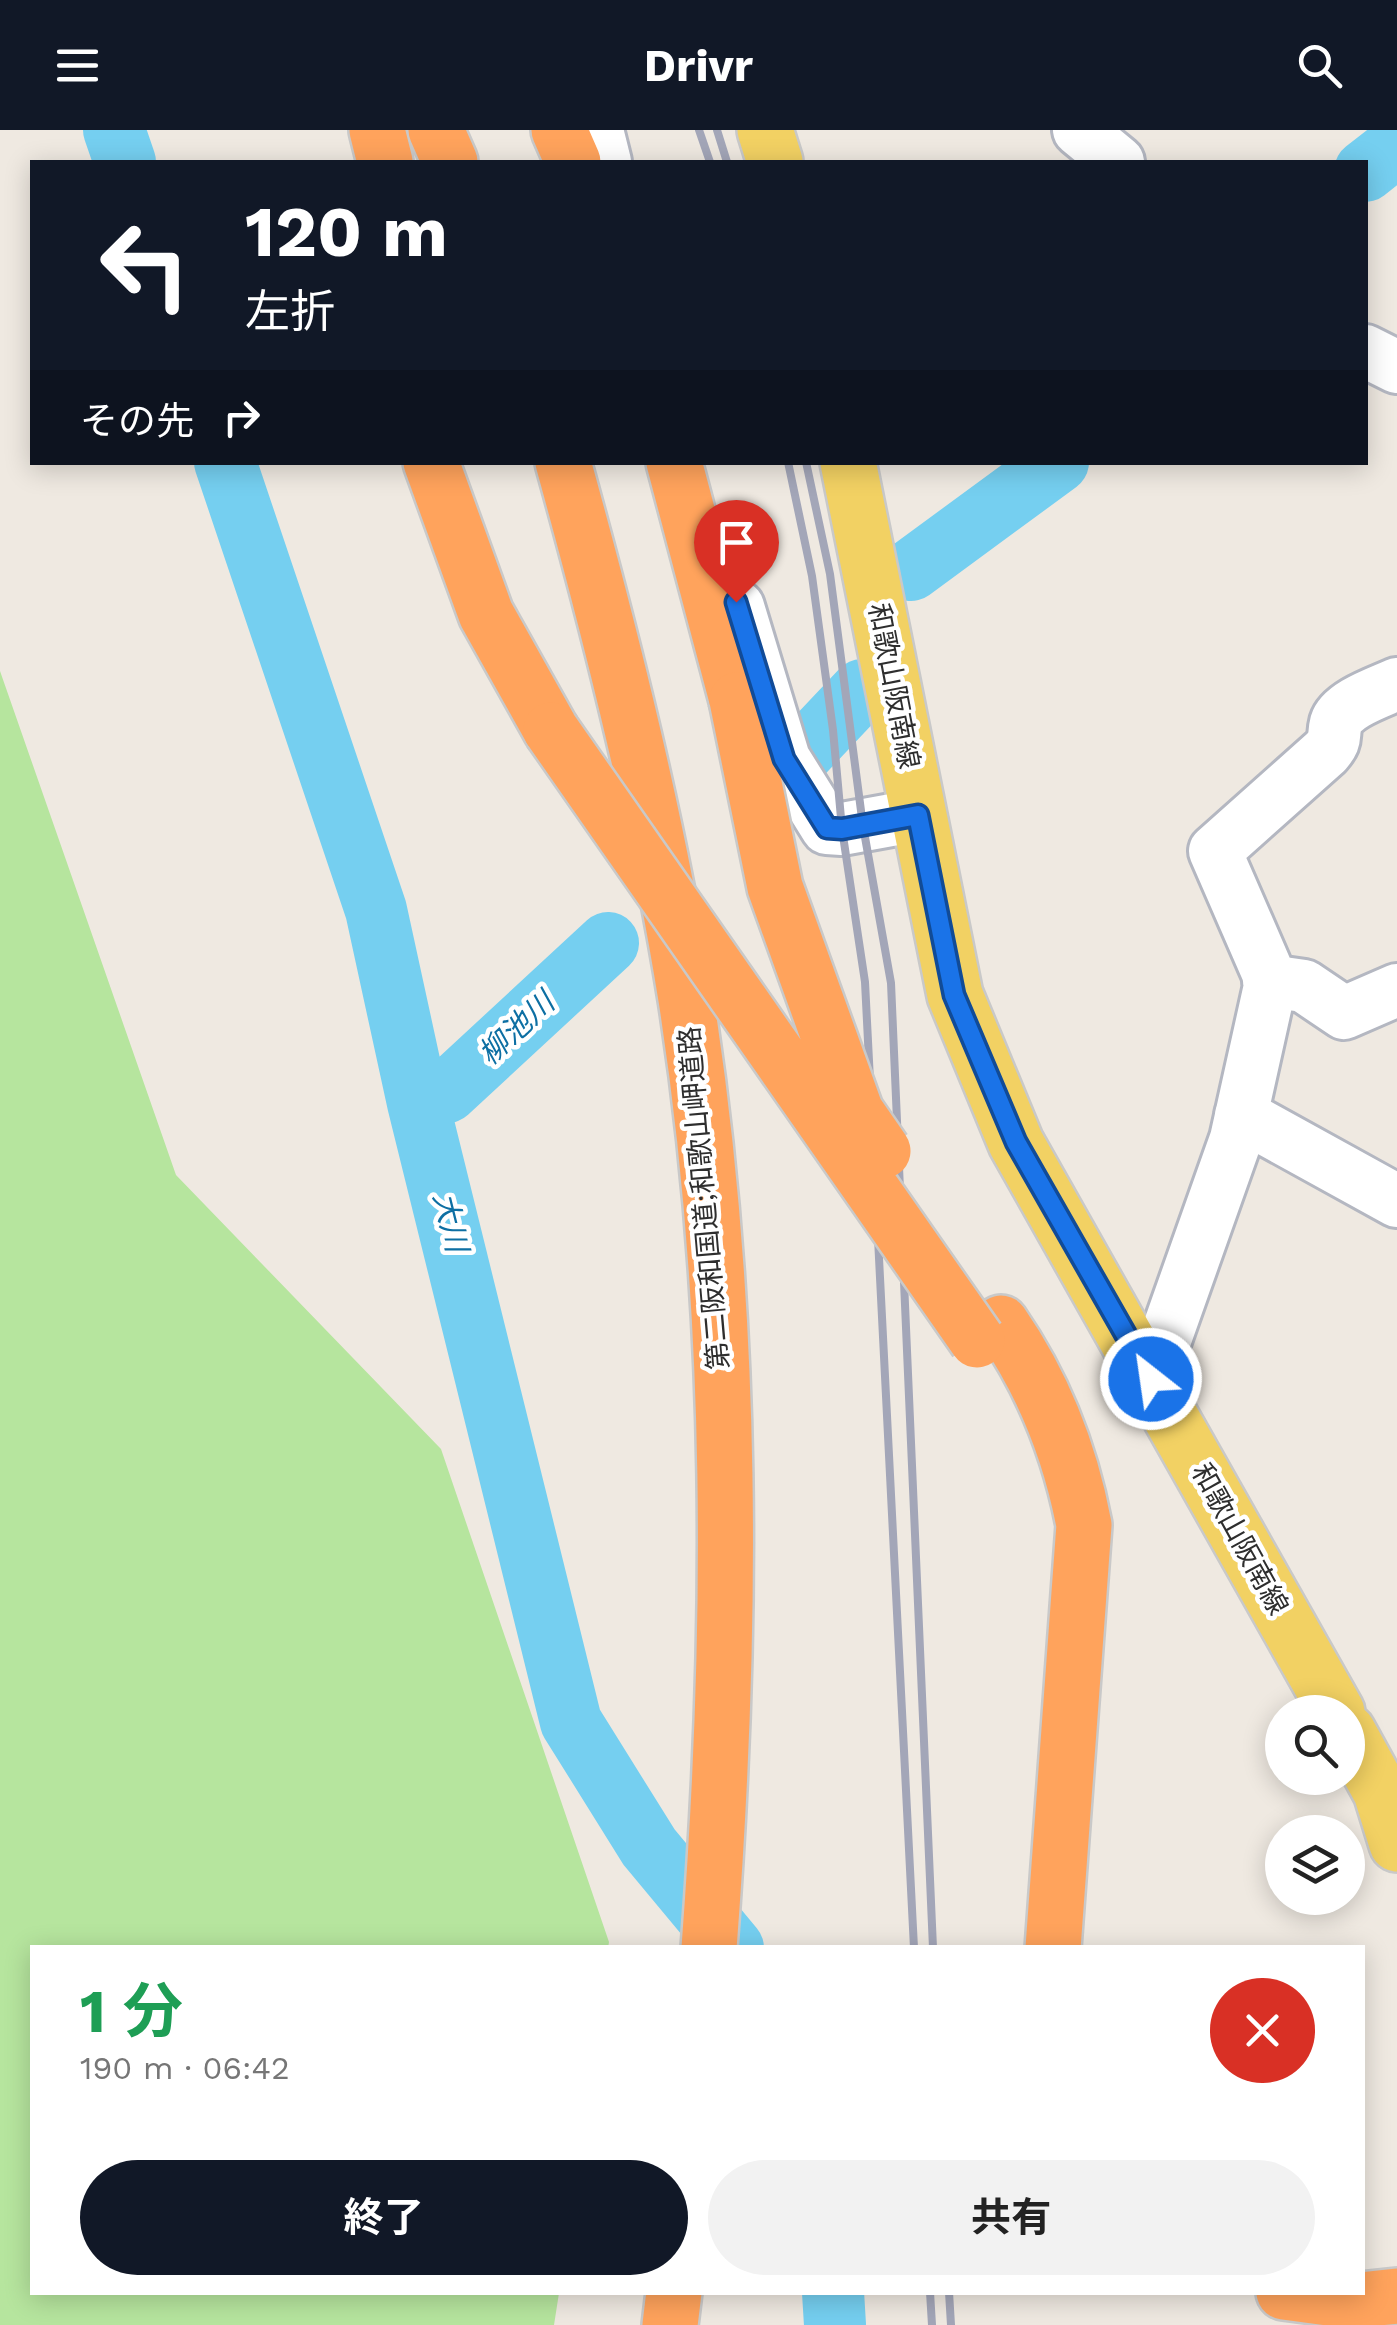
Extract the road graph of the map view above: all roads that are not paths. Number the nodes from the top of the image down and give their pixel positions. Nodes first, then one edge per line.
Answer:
1 (377, 130) edge
2 (436, 130) edge
3 (559, 130) edge
4 (597, 130) edge
5 (766, 130) edge
6 (1079, 130) edge
7 (384, 160) edge
8 (449, 160) edge
9 (572, 160) edge
10 (604, 160) edge
11 (774, 160) edge
12 (1116, 160) edge
13 (1368, 353) edge
14 (1397, 368) edge
15 (432, 465) edge
16 (564, 465) edge
17 (675, 465) edge
18 (694, 465) edge
19 (849, 465) edge
20 (1397, 684) edge
21 (918, 815) junction
22 (1269, 982) junction
23 (1397, 990) edge
24 (1242, 1115) junction
25 (1397, 1201) edge
26 (989, 1332) junction
27 (1151, 1379) junction
28 (1328, 1695) edge
29 (1365, 1763) edge
30 (1395, 1829) edge
31 (709, 1945) edge
32 (1016, 1945) edge
33 (1053, 1945) edge
34 (1365, 2270) edge
35 (1397, 2278) edge
36 (674, 2295) edge
37 (1306, 2295) edge
38 (1397, 2296) edge
39 (670, 2325) edge

1 - 7 highway
2 - 8 highway
3 - 9 highway
4 - 10 street
5 - 11 main road
6 - 12 street
13 - 14 street
15 - 26 highway, bridge
16 - 31 highway, 第二阪和国道;和歌山岬道路
17 - 26 highway, bridge
18 - 21 street
19 - 21 main road, 和歌山阪南線
20 - 22 street
21 - 27 main road, 和歌山阪南線
22 - 23 street
22 - 24 street
24 - 25 street
24 - 27 street
26 - 32 highway
26 - 33 highway
27 - 28 main road, 和歌山阪南線
29 - 30 main road
34 - 35 highway
36 - 39 highway
37 - 38 highway

